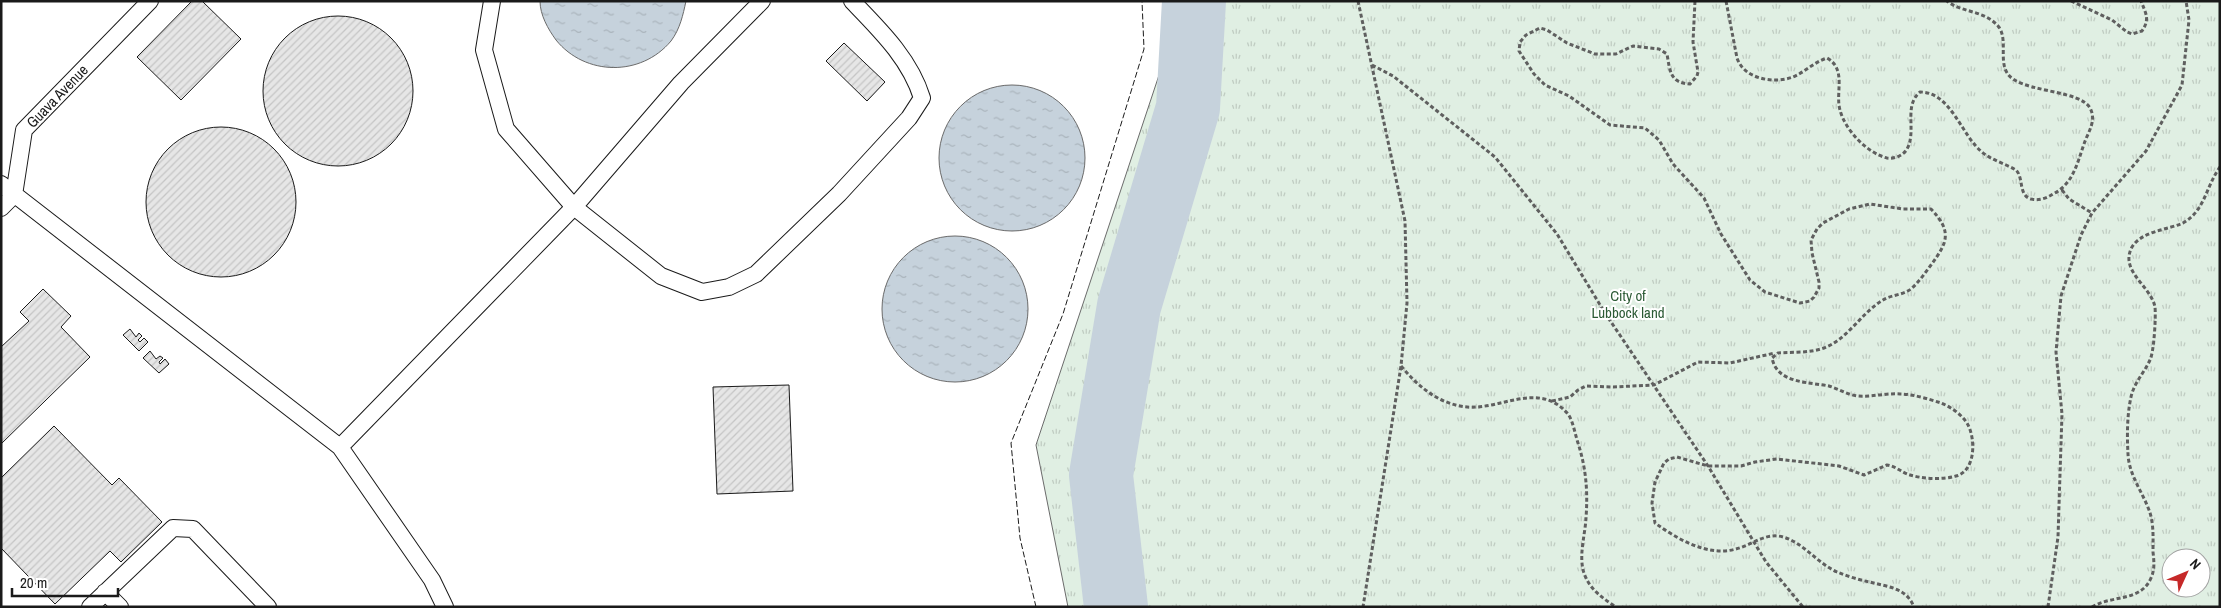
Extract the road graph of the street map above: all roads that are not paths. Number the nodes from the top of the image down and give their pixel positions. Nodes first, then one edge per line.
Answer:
1 (150, 1) edge
2 (492, 1) edge
3 (762, 1) edge
4 (852, 1) edge
5 (8, 190) edge
6 (574, 207) junction
7 (1, 208) edge
8 (340, 447) junction
9 (106, 592) junction
10 (90, 607) edge
11 (120, 607) edge
12 (268, 607) edge
13 (445, 607) edge

1 - 5 lane, Guava Avenue
2 - 6 lane
3 - 6 lane
4 - 6 lane
5 - 7 lane
5 - 8 lane
6 - 8 lane
8 - 13 lane
9 - 10 lane
9 - 11 lane
9 - 12 lane

